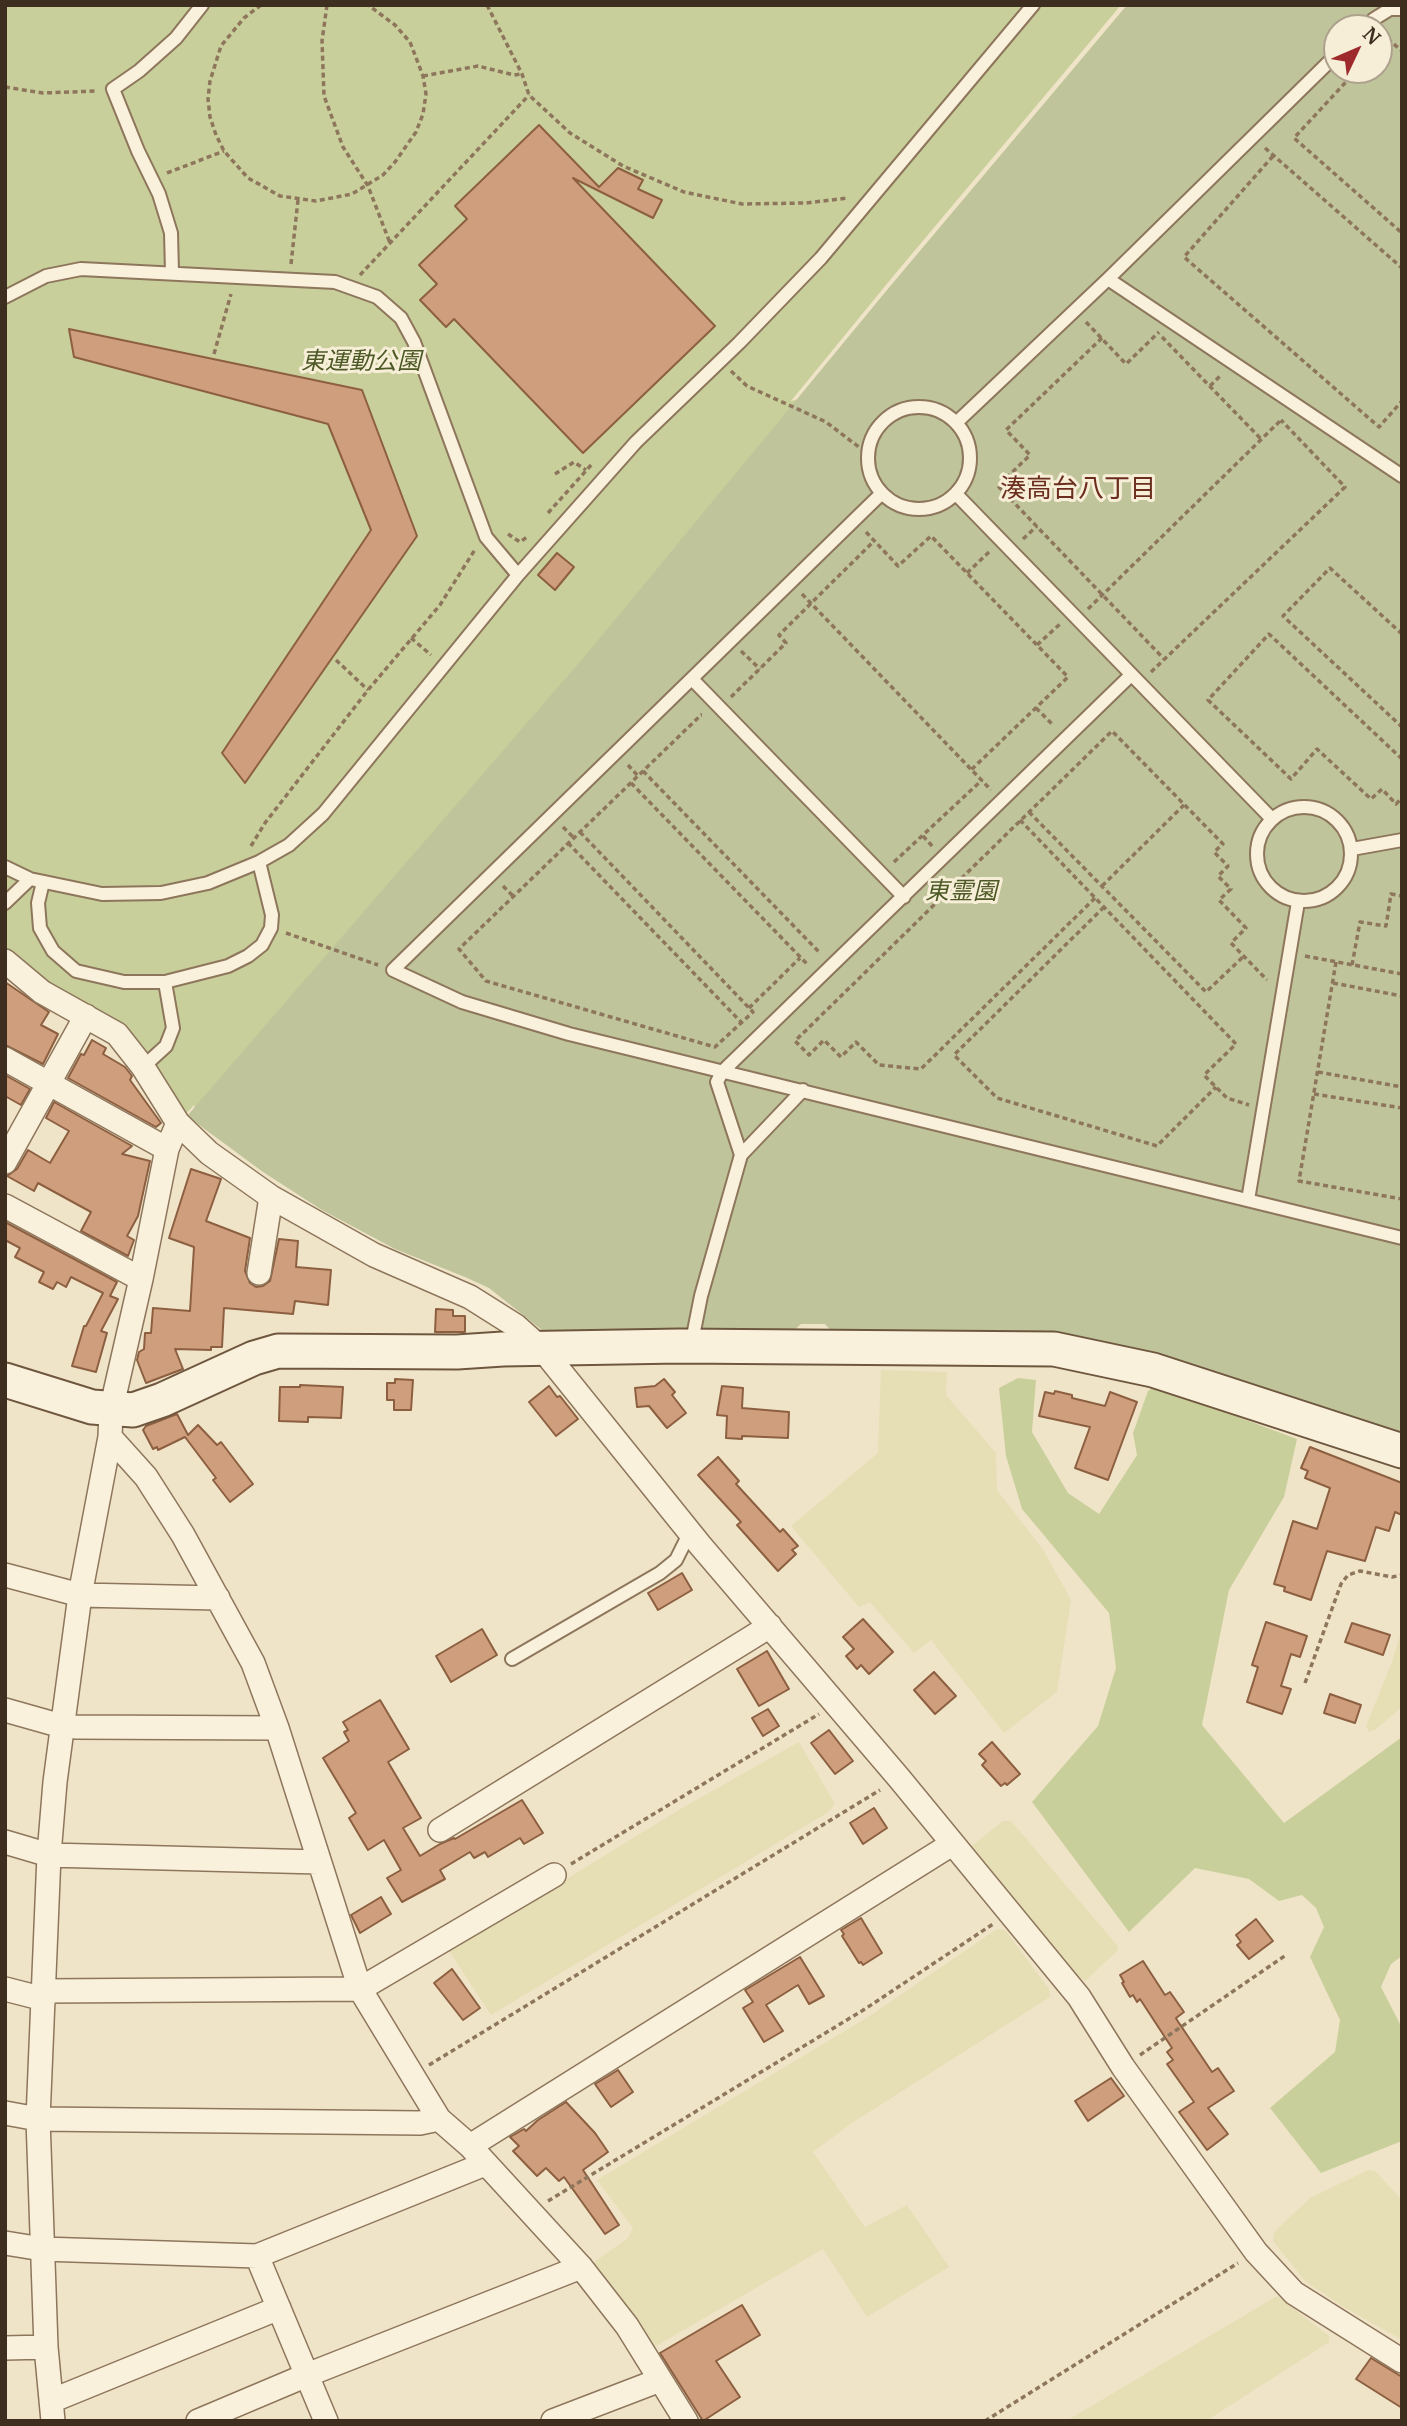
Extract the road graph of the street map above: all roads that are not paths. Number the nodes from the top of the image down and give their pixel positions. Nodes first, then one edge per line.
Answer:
1 (202, 5) edge
2 (1033, 5) edge
3 (1402, 9) edge
4 (1382, 14) edge
5 (1323, 68) edge
6 (172, 272) junction
7 (1108, 279) junction
8 (5, 297) edge
9 (957, 423) junction
10 (1402, 476) edge
11 (882, 493) junction
12 (956, 494) junction
13 (518, 575) junction
14 (692, 679) junction
15 (1135, 679) junction
16 (1272, 820) junction
17 (1402, 840) edge
18 (1352, 849) junction
19 (259, 862) junction
20 (5, 867) edge
21 (30, 879) junction
22 (43, 882) junction
23 (904, 897) junction
24 (1298, 902) junction
25 (5, 903) edge
26 (5, 961) edge
27 (165, 982) junction
28 (86, 1016) junction
29 (5, 1059) edge
30 (143, 1067) junction
31 (722, 1072) junction
32 (49, 1082) junction
33 (803, 1090) junction
34 (178, 1123) junction
35 (167, 1149) junction
36 (741, 1155) junction
37 (5, 1162) edge
38 (271, 1196) junction
39 (1248, 1200) junction
40 (5, 1206) edge
41 (1402, 1238) edge
42 (259, 1273) dead end
43 (141, 1279) junction
44 (691, 1346) junction
45 (543, 1350) junction
46 (5, 1380) edge
47 (110, 1423) junction
48 (1402, 1451) edge
49 (690, 1532) junction
50 (5, 1575) edge
51 (80, 1595) junction
52 (218, 1598) junction
53 (770, 1626) junction
54 (513, 1659) dead end
55 (5, 1710) edge
56 (62, 1725) junction
57 (277, 1728) junction
58 (440, 1830) dead end
59 (5, 1842) edge
60 (952, 1844) junction
61 (49, 1855) junction
62 (319, 1862) junction
63 (554, 1875) road end
64 (5, 1989) edge
65 (360, 1989) junction
66 (44, 1995) junction
67 (5, 2113) edge
68 (38, 2119) junction
69 (439, 2119) junction
70 (470, 2146) junction
71 (485, 2164) junction
72 (5, 2243) edge
73 (42, 2249) junction
74 (257, 2256) junction
75 (581, 2267) junction
76 (279, 2308) junction
77 (46, 2347) junction
78 (5, 2348) edge
79 (1402, 2361) edge
80 (307, 2375) junction
81 (660, 2380) junction
82 (47, 2415) edge
83 (198, 2421) edge
84 (327, 2421) edge
85 (553, 2421) edge
86 (686, 2421) edge

1 - 6 lane
2 - 13 lane
3 - 4 lane
5 - 7 lane
6 - 8 lane
6 - 13 lane
7 - 9 lane
7 - 10 lane
9 - 11 lane
9 - 12 lane
11 - 12 lane
11 - 14 lane
12 - 15 lane
13 - 19 lane
14 - 23 lane
14 - 31 lane
15 - 16 lane
15 - 23 lane
16 - 18 lane
16 - 24 lane
17 - 18 lane
18 - 24 lane
19 - 22 lane
19 - 27 lane
20 - 21 lane
21 - 22 lane
21 - 25 lane
22 - 27 lane
23 - 31 lane
24 - 39 lane
26 - 28 street
27 - 30 lane
28 - 30 street
28 - 32 street
29 - 32 street
30 - 34 street
31 - 33 lane
31 - 36 lane
32 - 35 street
32 - 37 street
33 - 36 lane
33 - 39 lane
34 - 35 street
34 - 38 street
35 - 43 street
36 - 44 lane
38 - 42 street
38 - 45 street
39 - 41 lane
40 - 43 street
43 - 47 street
44 - 45 street
44 - 48 street
45 - 47 street
45 - 49 street
46 - 47 street
47 - 51 street
47 - 52 street
49 - 53 street
49 - 54 lane
50 - 51 street
51 - 52 street
51 - 56 street
52 - 57 street
53 - 58 street
53 - 60 street
55 - 56 street
56 - 57 street
56 - 61 street
57 - 62 street
59 - 61 street
60 - 70 street
60 - 79 street
61 - 62 street
61 - 66 street
62 - 65 street
63 - 65 street
64 - 66 street
65 - 66 street
65 - 69 street
66 - 68 street
67 - 68 street
68 - 69 street
68 - 73 street
69 - 70 street
70 - 71 street
71 - 74 street
71 - 75 street
72 - 73 street
73 - 74 street
73 - 77 street
74 - 76 street
75 - 80 street
75 - 81 street
76 - 80 street
76 - 82 street
77 - 78 street
77 - 82 street
80 - 83 street
80 - 84 street
81 - 85 street
81 - 86 street

